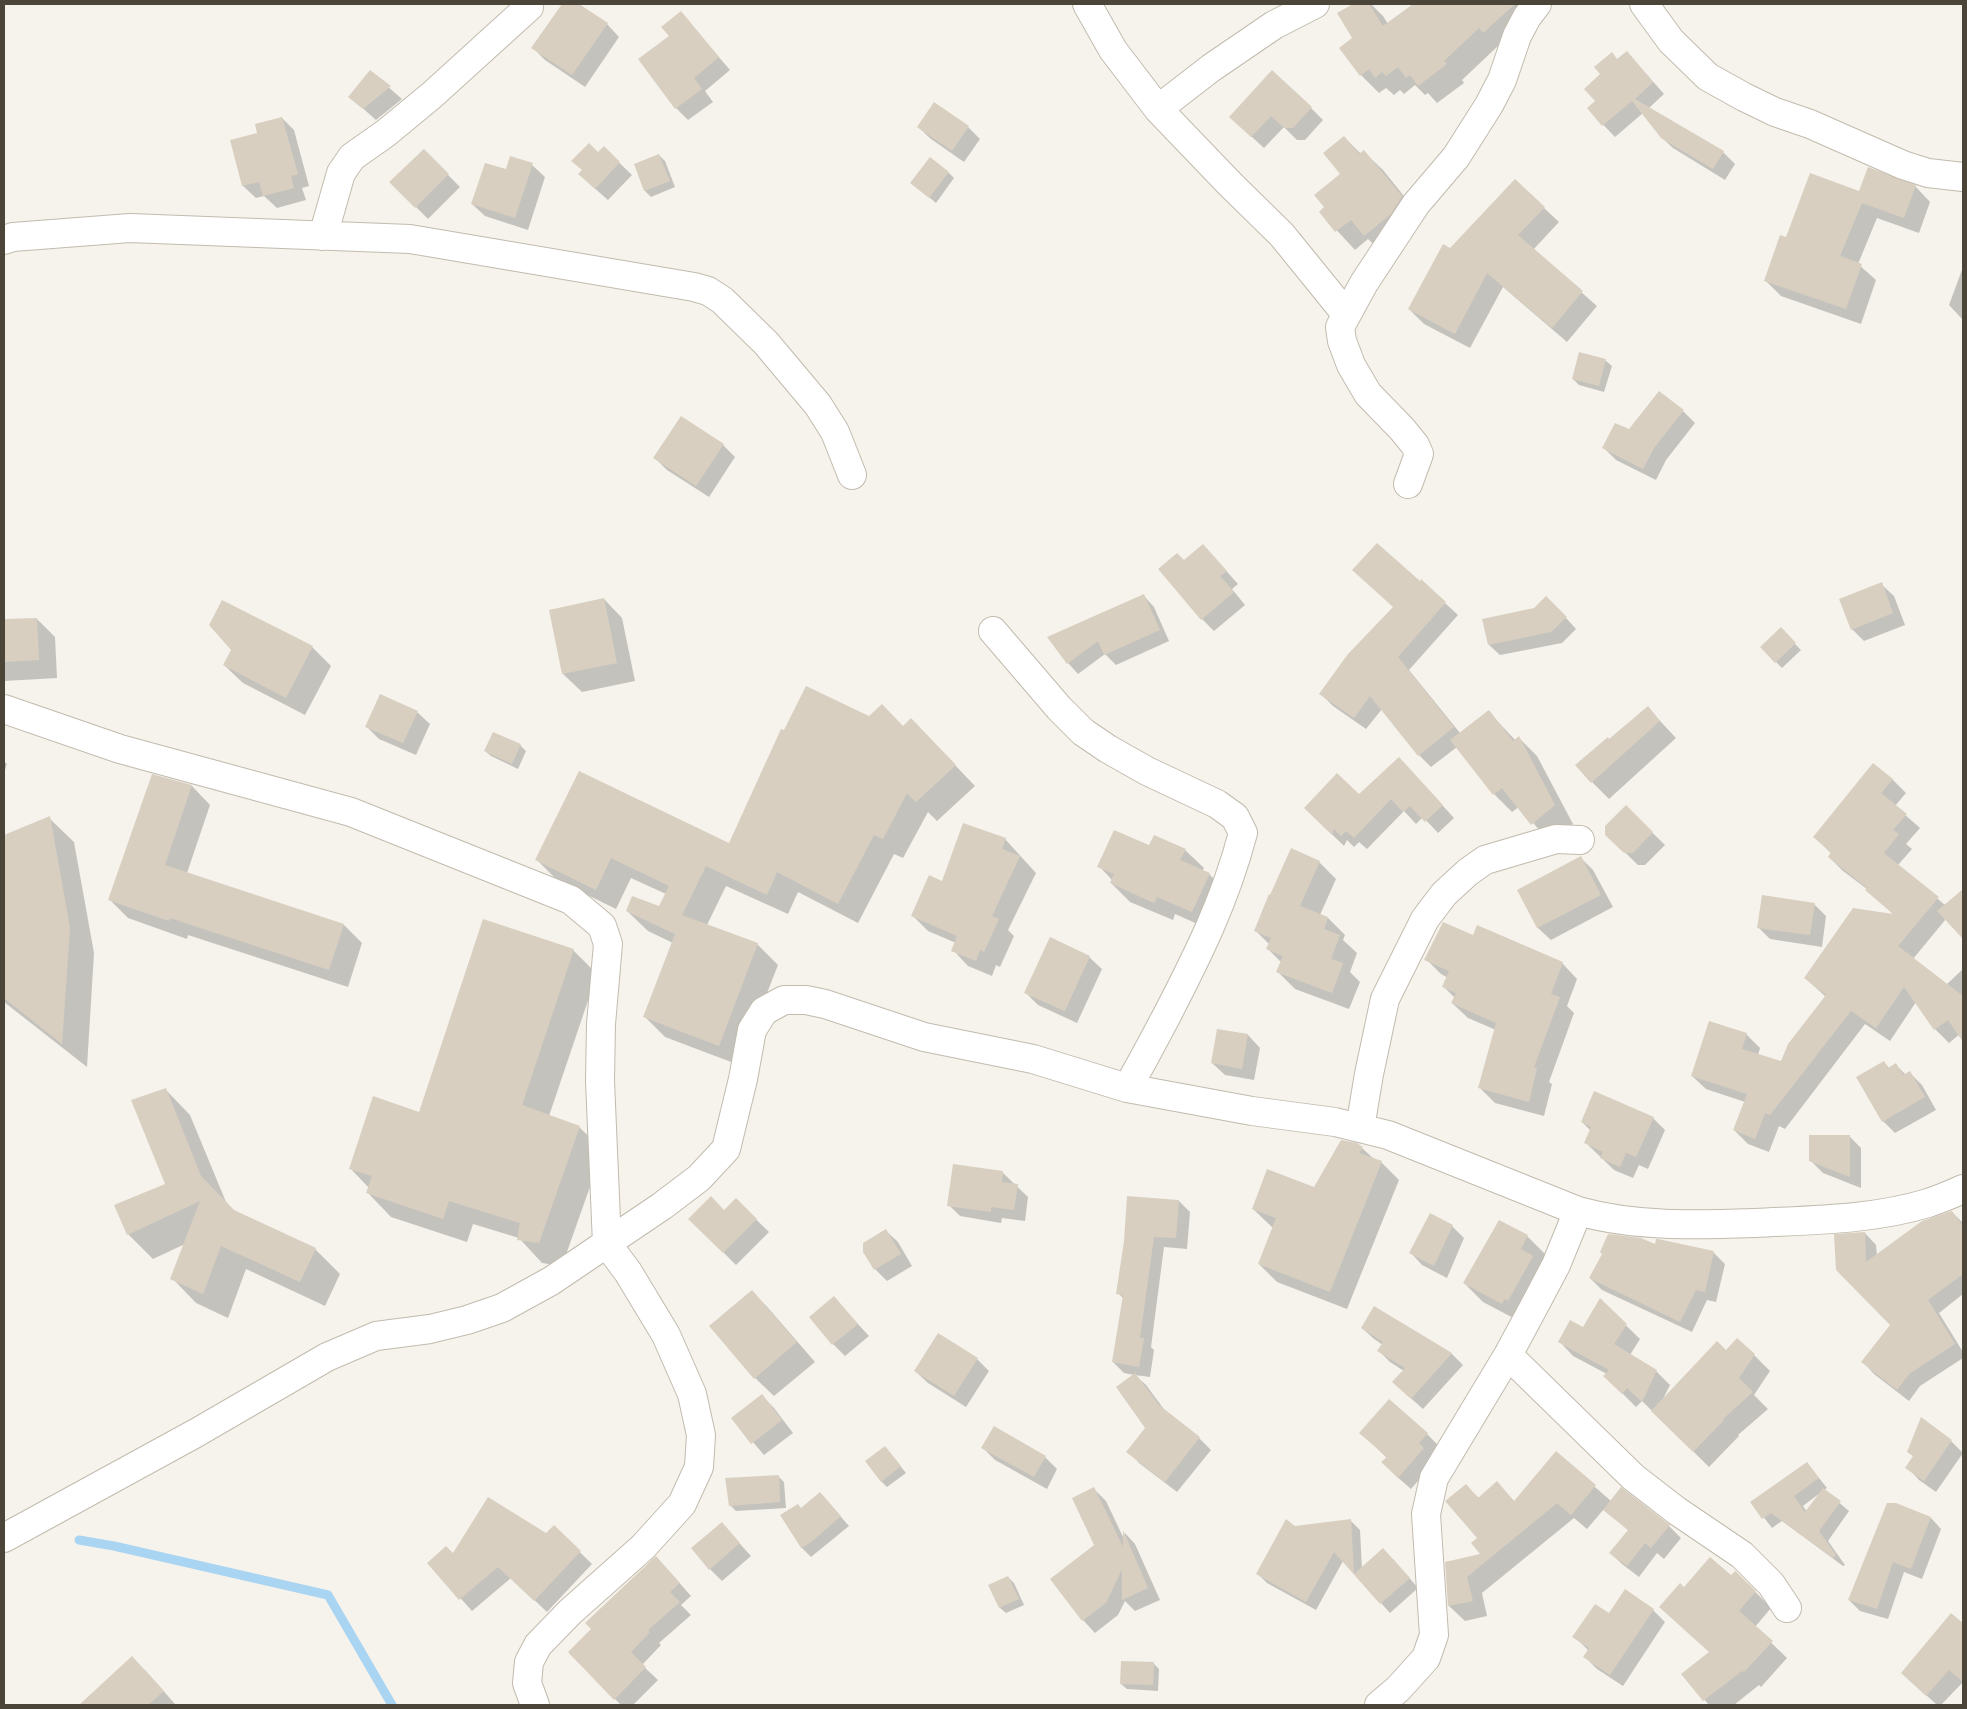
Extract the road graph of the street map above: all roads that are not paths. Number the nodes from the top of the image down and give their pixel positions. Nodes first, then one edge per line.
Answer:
1 (1086, 4) edge
2 (1315, 4) edge
3 (1537, 4) edge
4 (1644, 4) edge
5 (529, 7) dead end
6 (1158, 108) junction
7 (1963, 177) edge
8 (323, 236) junction
9 (4, 240) edge
10 (1346, 314) junction
11 (852, 475) dead end
12 (1408, 484) dead end
13 (993, 631) dead end
14 (4, 710) edge
15 (1580, 840) dead end
16 (1127, 1088) junction
17 (1360, 1128) junction
18 (1963, 1190) edge
19 (1578, 1211) junction
20 (606, 1244) junction
21 (1508, 1355) junction
22 (4, 1538) edge
23 (1787, 1608) dead end
24 (535, 1705) edge
25 (1379, 1705) edge

1 - 6 street
2 - 6 street
3 - 10 street
4 - 7 street
5 - 8 street
6 - 10 street
8 - 9 street
8 - 11 street
10 - 12 street
13 - 16 street
14 - 20 street
15 - 17 street
16 - 17 street
16 - 20 street
17 - 19 street
18 - 19 street
19 - 21 street
20 - 22 street
20 - 24 street
21 - 23 street
21 - 25 street

